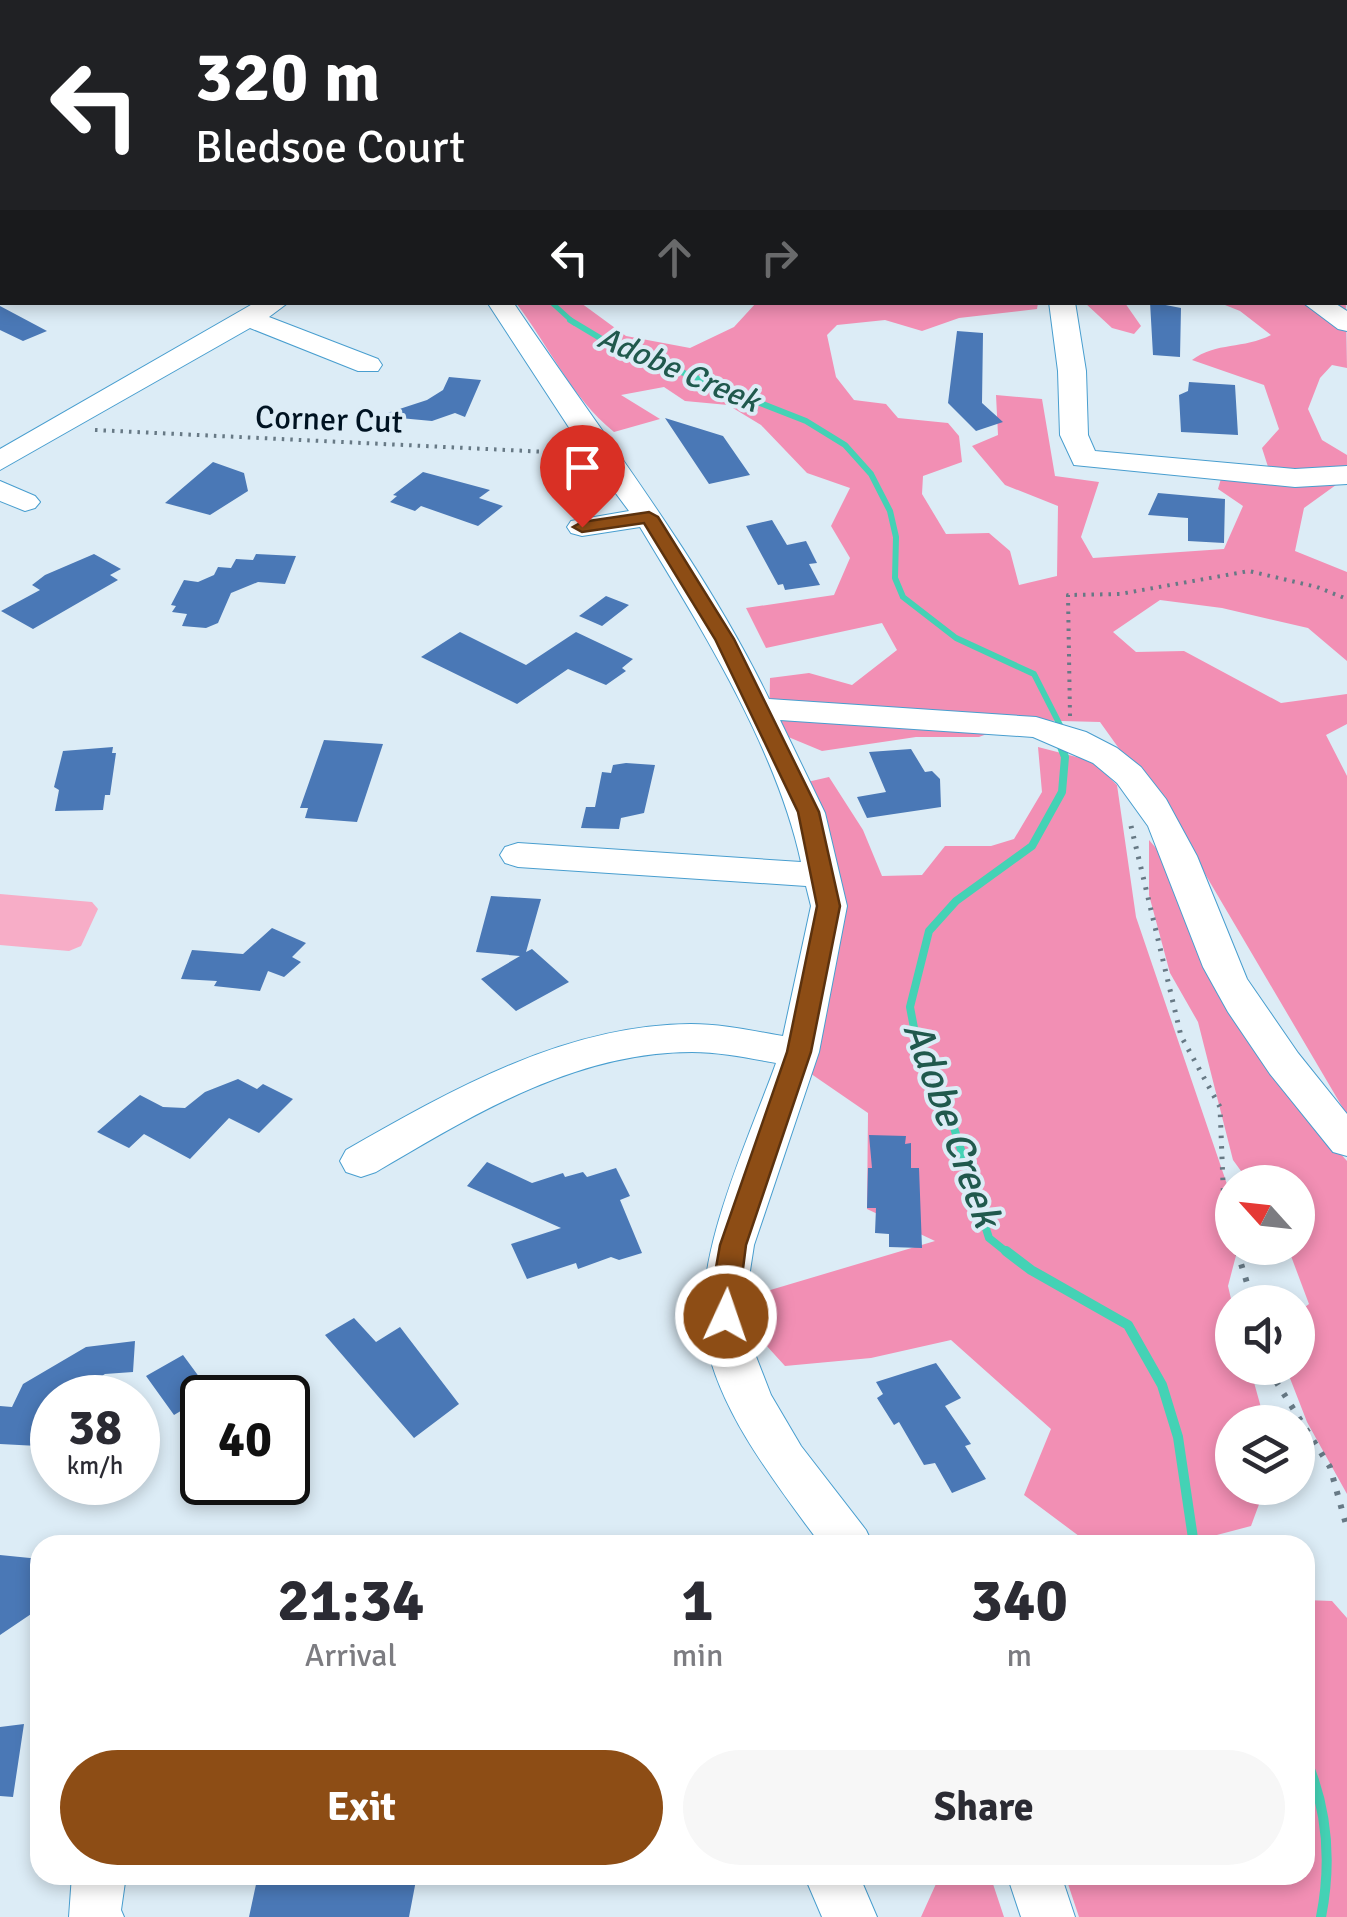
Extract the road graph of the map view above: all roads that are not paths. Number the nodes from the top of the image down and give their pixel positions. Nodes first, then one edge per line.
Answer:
1 (94, 0) edge
2 (144, 0) edge
3 (271, 305) edge
4 (502, 305) edge
5 (1062, 305) edge
6 (1320, 305) edge
7 (249, 318) junction
8 (1347, 322) edge
9 (368, 365) dead end
10 (0, 461) edge
11 (1347, 475) edge
12 (649, 517) junction
13 (582, 527) dead end
14 (758, 708) junction
15 (518, 855) dead end
16 (820, 875) junction
17 (799, 1052) junction
18 (1347, 1141) edge
19 (362, 1161) dead end
20 (841, 1535) edge
21 (98, 1885) edge
22 (836, 1885) edge
23 (1037, 1885) edge
24 (98, 1917) edge
25 (850, 1917) edge
26 (1048, 1917) edge

1 - 2 street
3 - 7 street
4 - 12 street
5 - 11 street
6 - 8 street
7 - 9 street
7 - 10 street
12 - 13 street
12 - 14 street
14 - 16 street
14 - 18 street
15 - 16 street
16 - 17 street
17 - 19 street
17 - 20 street
21 - 24 street
22 - 25 street
23 - 26 street

